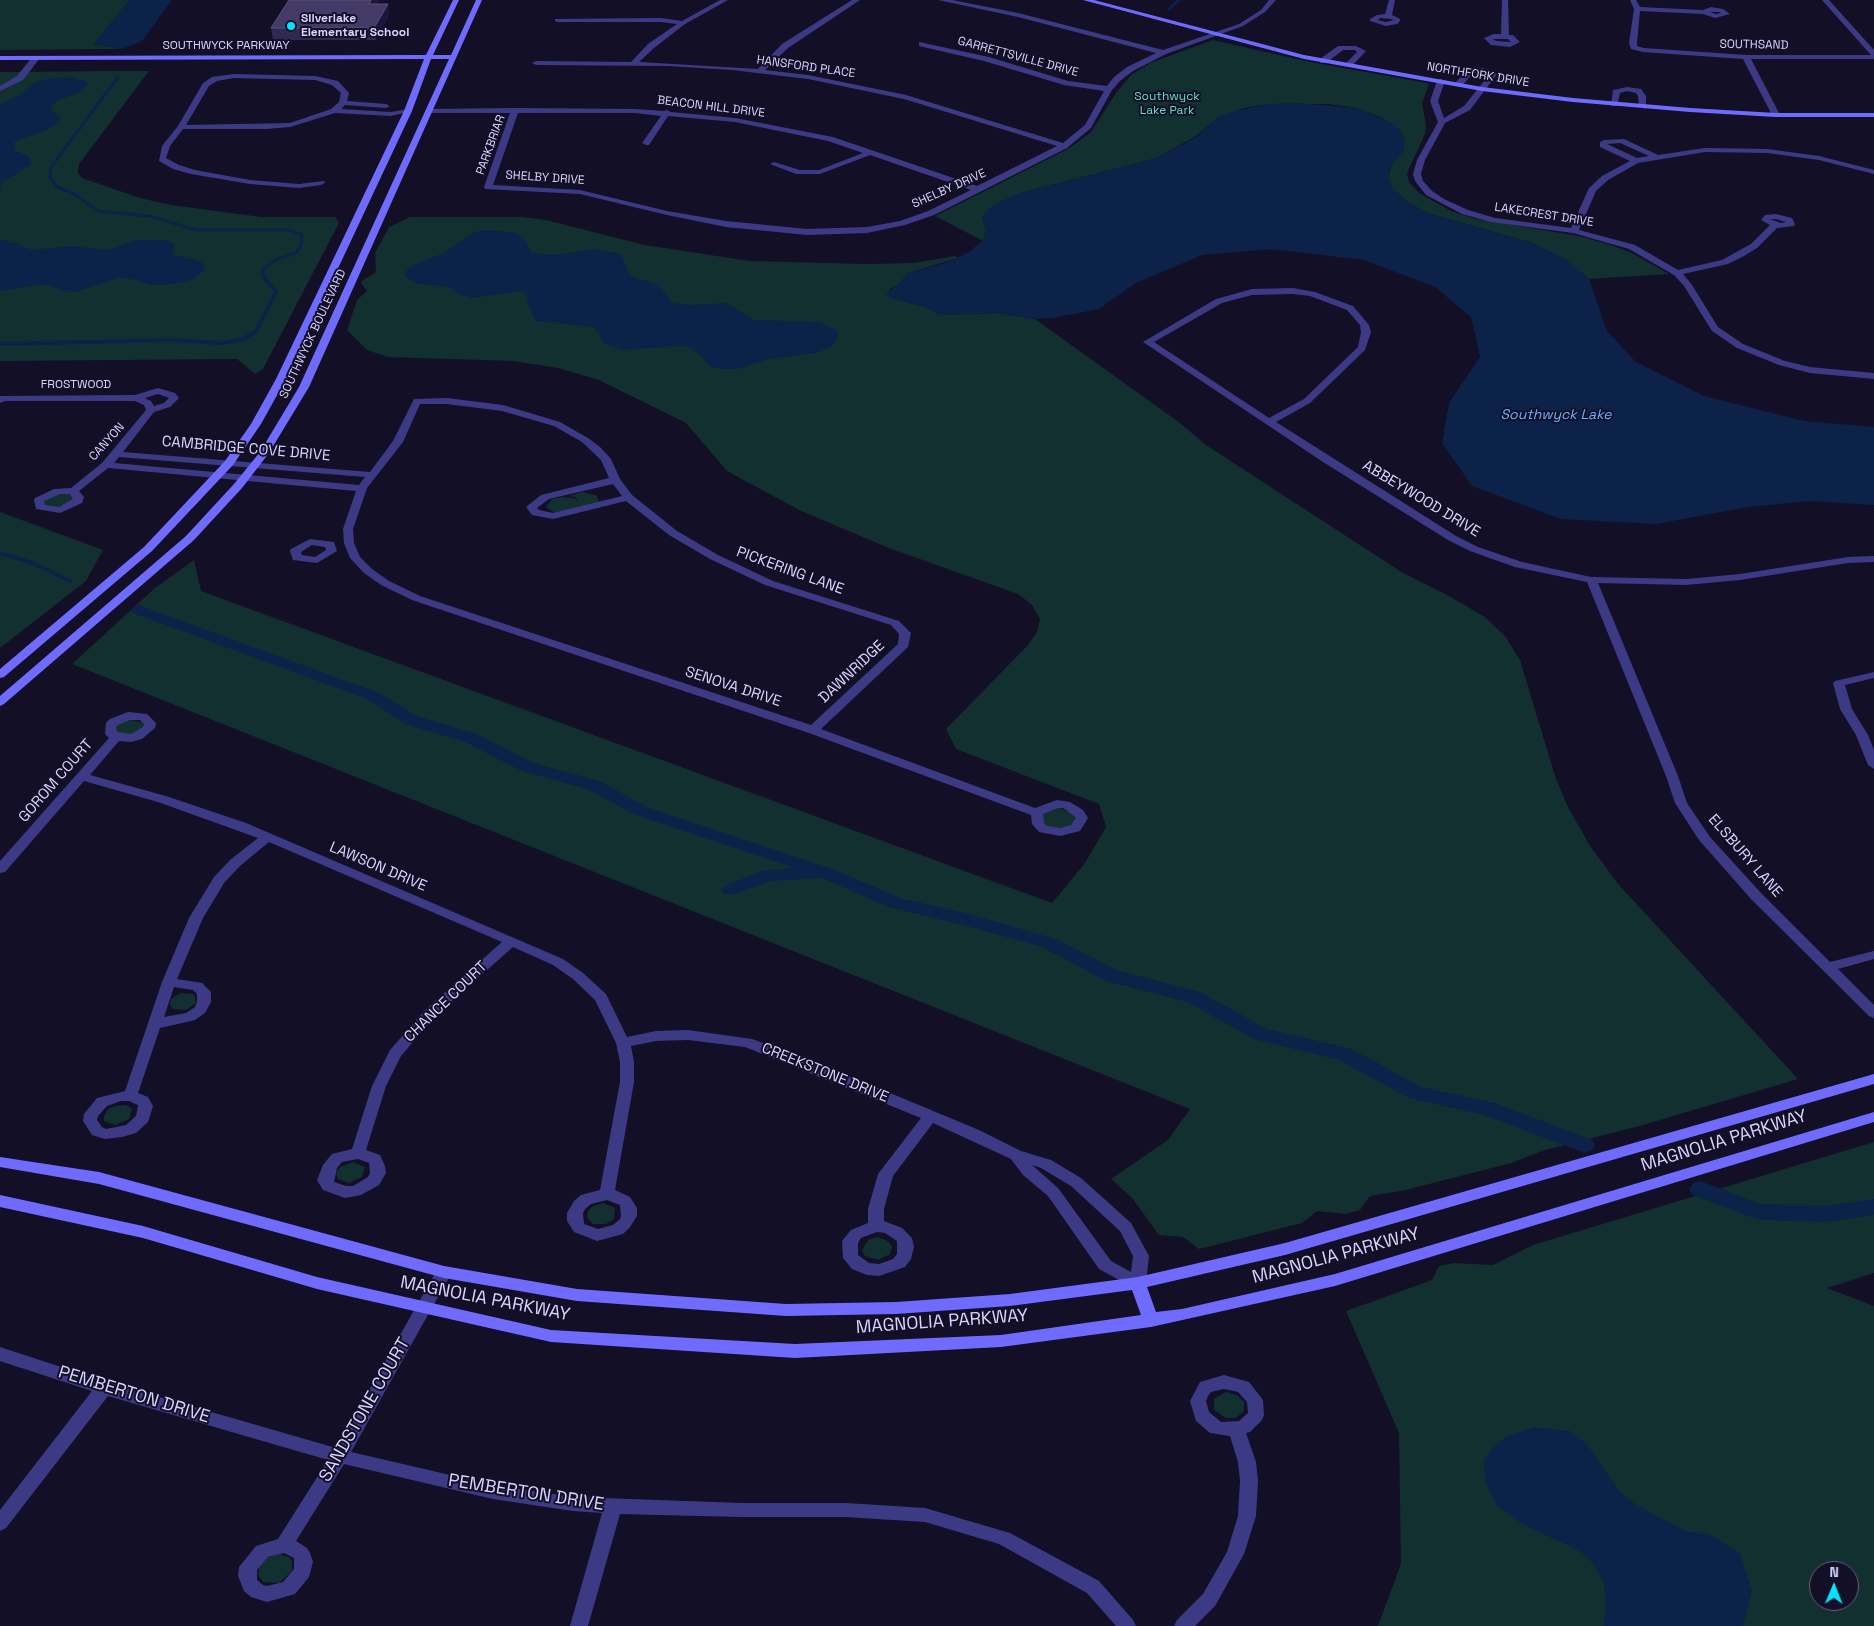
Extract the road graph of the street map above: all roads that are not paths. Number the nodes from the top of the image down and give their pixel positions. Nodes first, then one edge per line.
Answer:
1 (456, 0) edge
2 (479, 0) edge
3 (725, 0) edge
4 (856, 0) edge
5 (941, 0) edge
6 (1089, 0) edge
7 (1273, 0) edge
8 (1392, 0) edge
9 (1505, 0) edge
10 (1633, 0) edge
11 (1825, 0) edge
12 (1637, 9) junction
13 (462, 10) junction
14 (1704, 12) dead end
15 (1388, 16) dead end
16 (557, 20) dead end
17 (683, 23) junction
18 (1216, 35) junction
19 (1505, 36) dead end
20 (922, 44) dead end
21 (1163, 52) junction
22 (1874, 55) edge
23 (233, 57) junction
24 (1746, 57) junction
25 (0, 58) edge
26 (36, 58) junction
27 (427, 61) junction
28 (451, 61) junction
29 (1323, 61) junction
30 (536, 63) dead end
31 (634, 63) junction
32 (1348, 65) junction
33 (0, 66) edge
34 (30, 66) junction
35 (228, 66) junction
36 (760, 71) junction
37 (1441, 81) junction
38 (1459, 84) junction
39 (1482, 88) junction
40 (0, 89) edge
41 (1109, 89) junction
42 (343, 103) junction
43 (1614, 104) junction
44 (373, 105) junction
45 (1643, 107) junction
46 (334, 110) junction
47 (515, 110) junction
48 (419, 111) junction
49 (667, 112) junction
50 (368, 114) junction
51 (1776, 115) junction
52 (1874, 115) edge
53 (1442, 122) junction
54 (181, 127) junction
55 (646, 143) dead end
56 (1064, 146) junction
57 (872, 152) junction
58 (1657, 157) junction
59 (1636, 161) junction
60 (774, 164) dead end
61 (1874, 172) edge
62 (321, 184) dead end
63 (488, 187) joint
64 (980, 190) junction
65 (1775, 226) dead end
66 (1574, 231) junction
67 (357, 244) junction
68 (1677, 273) junction
69 (1874, 376) edge
70 (136, 398) junction
71 (1, 399) edge
72 (150, 406) junction
73 (1269, 422) junction
74 (116, 454) junction
75 (229, 463) junction
76 (106, 465) junction
77 (254, 465) junction
78 (218, 475) junction
79 (374, 475) junction
80 (244, 477) junction
81 (615, 480) junction
82 (362, 488) junction
83 (73, 491) dead end
84 (628, 496) junction
85 (349, 543) junction
86 (332, 548) dead end
87 (1874, 559) edge
88 (1590, 580) junction
89 (905, 632) joint
90 (0, 675) edge
91 (1874, 675) edge
92 (0, 702) edge
93 (813, 730) junction
94 (116, 737) dead end
95 (1874, 765) edge
96 (81, 776) junction
97 (1037, 813) dead end
98 (267, 837) junction
99 (0, 869) edge
100 (511, 941) junction
101 (1874, 955) edge
102 (1828, 967) junction
103 (169, 982) junction
104 (1874, 1013) edge
105 (156, 1024) junction
106 (623, 1043) junction
107 (1874, 1079) edge
108 (130, 1096) dead end
109 (930, 1116) junction
110 (1874, 1117) edge
111 (358, 1153) dead end
112 (1016, 1156) junction
113 (0, 1162) edge
114 (607, 1194) dead end
115 (0, 1201) edge
116 (876, 1226) dead end
117 (444, 1272) junction
118 (1138, 1283) junction
119 (424, 1309) junction
120 (1151, 1322) junction
121 (0, 1354) edge
122 (104, 1388) junction
123 (1236, 1430) dead end
124 (340, 1456) junction
125 (613, 1506) junction
126 (0, 1523) edge
127 (284, 1545) dead end
128 (579, 1626) edge
129 (1127, 1626) edge
130 (1183, 1626) edge

1 - 13 street, SOUTHWYCK BOULEVARD
2 - 13 street, SOUTHWYCK BOULEVARD
3 - 17 street
4 - 36 street
5 - 21 street
6 - 18 street, NORTHFORK DRIVE
7 - 18 street, SHELBY DRIVE
8 - 15 street
9 - 19 street
10 - 12 street
11 - 22 street
12 - 14 street
12 - 24 street, SOUTHSAND
13 - 27 street, SOUTHWYCK BOULEVARD
13 - 28 street, SOUTHWYCK BOULEVARD
16 - 17 street
17 - 31 street
18 - 21 street, SHELBY DRIVE
18 - 29 street, NORTHFORK DRIVE
20 - 41 street, GARRETTSVILLE DRIVE
21 - 41 street, SHELBY DRIVE
22 - 24 street, SOUTHSAND
23 - 26 street, SOUTHWYCK PARKWAY
23 - 27 street, SOUTHWYCK PARKWAY
23 - 35 street
24 - 51 street
25 - 26 street, SOUTHWYCK PARKWAY
26 - 34 street
27 - 28 street, SOUTHWYCK PARKWAY
27 - 35 street, SOUTHWYCK PARKWAY
27 - 48 street, SOUTHWYCK BOULEVARD
28 - 48 street, SOUTHWYCK BOULEVARD
29 - 32 street, NORTHFORK DRIVE
29 - 32 street
30 - 31 street, HANSFORD PLACE
31 - 36 street, HANSFORD PLACE
32 - 37 street, NORTHFORK DRIVE
33 - 34 street, SOUTHWYCK PARKWAY
34 - 35 street, SOUTHWYCK PARKWAY
34 - 40 street
36 - 56 street, HANSFORD PLACE
37 - 38 street, NORTHFORK DRIVE
37 - 53 street
38 - 39 street, NORTHFORK DRIVE
38 - 39 street
39 - 43 street, NORTHFORK DRIVE
39 - 53 street
41 - 56 street, SHELBY DRIVE
42 - 44 street
42 - 46 street
42 - 54 street
43 - 45 street, NORTHFORK DRIVE
43 - 45 street
44 - 48 street
44 - 50 street
45 - 51 street, NORTHFORK DRIVE
46 - 50 street
46 - 54 street
47 - 48 street, BEACON HILL DRIVE
47 - 49 street, BEACON HILL DRIVE
47 - 63 street, PARKBRIAR
48 - 50 street
48 - 67 street, SOUTHWYCK BOULEVARD
48 - 67 street, SOUTHWYCK BOULEVARD
49 - 55 street
49 - 57 street, BEACON HILL DRIVE
51 - 52 street, NORTHFORK DRIVE
53 - 66 street, LAKECREST DRIVE
54 - 62 street
56 - 64 street, SHELBY DRIVE
57 - 60 street
57 - 64 street, BEACON HILL DRIVE
58 - 59 street
58 - 59 street
58 - 61 street
59 - 66 street
63 - 64 street, SHELBY DRIVE
65 - 68 street
66 - 68 street, LAKECREST DRIVE
67 - 75 street, SOUTHWYCK BOULEVARD
67 - 77 street, SOUTHWYCK BOULEVARD
68 - 69 street, LAKECREST DRIVE
70 - 71 street, FROSTWOOD
70 - 72 street, FROSTWOOD
70 - 72 street
72 - 74 street, CANYON
73 - 73 street, ABBEYWOOD DRIVE
73 - 88 street, ABBEYWOOD DRIVE
74 - 75 street, CAMBRIDGE COVE DRIVE
74 - 76 street, CANYON
75 - 77 street, CAMBRIDGE COVE DRIVE
75 - 78 street, SOUTHWYCK BOULEVARD
76 - 78 street, CAMBRIDGE COVE DRIVE
76 - 83 street, CANYON
77 - 79 street, CAMBRIDGE COVE DRIVE
77 - 80 street, SOUTHWYCK BOULEVARD
78 - 80 street, CAMBRIDGE COVE DRIVE
78 - 90 street, SOUTHWYCK BOULEVARD
79 - 81 street, PICKERING LANE
79 - 82 street
80 - 82 street, CAMBRIDGE COVE DRIVE
80 - 92 street, SOUTHWYCK BOULEVARD
81 - 84 street, PICKERING LANE
81 - 84 street
82 - 85 street
84 - 89 street, PICKERING LANE
85 - 86 street
85 - 93 street, SENOVA DRIVE
87 - 88 street, ABBEYWOOD DRIVE
88 - 102 street, ELSBURY LANE
89 - 93 street, DAWNRIDGE
91 - 95 street
93 - 97 street, SENOVA DRIVE
94 - 96 street, GOROM COURT
96 - 98 street, LAWSON DRIVE
96 - 99 street, GOROM COURT
98 - 100 street, LAWSON DRIVE
98 - 103 street
100 - 106 street, LAWSON DRIVE
100 - 111 street, CHANCE COURT
101 - 102 street
102 - 104 street, ELSBURY LANE
103 - 105 street
103 - 105 street
105 - 108 street
106 - 109 street, CREEKSTONE DRIVE
106 - 114 street, LAWSON DRIVE
107 - 118 street, MAGNOLIA PARKWAY
109 - 112 street, CREEKSTONE DRIVE
109 - 116 street
110 - 120 street, MAGNOLIA PARKWAY
112 - 118 street, CREEKSTONE DRIVE
112 - 118 street, CREEKSTONE DRIVE
113 - 117 street, MAGNOLIA PARKWAY
115 - 119 street, MAGNOLIA PARKWAY
117 - 118 street, MAGNOLIA PARKWAY
117 - 119 street, SANDSTONE COURT
118 - 120 street
119 - 120 street, MAGNOLIA PARKWAY
119 - 124 street, SANDSTONE COURT
121 - 122 street, PEMBERTON DRIVE
122 - 124 street, PEMBERTON DRIVE
122 - 126 street
123 - 130 street
124 - 125 street, PEMBERTON DRIVE
124 - 127 street, SANDSTONE COURT
125 - 128 street
125 - 129 street, PEMBERTON DRIVE

